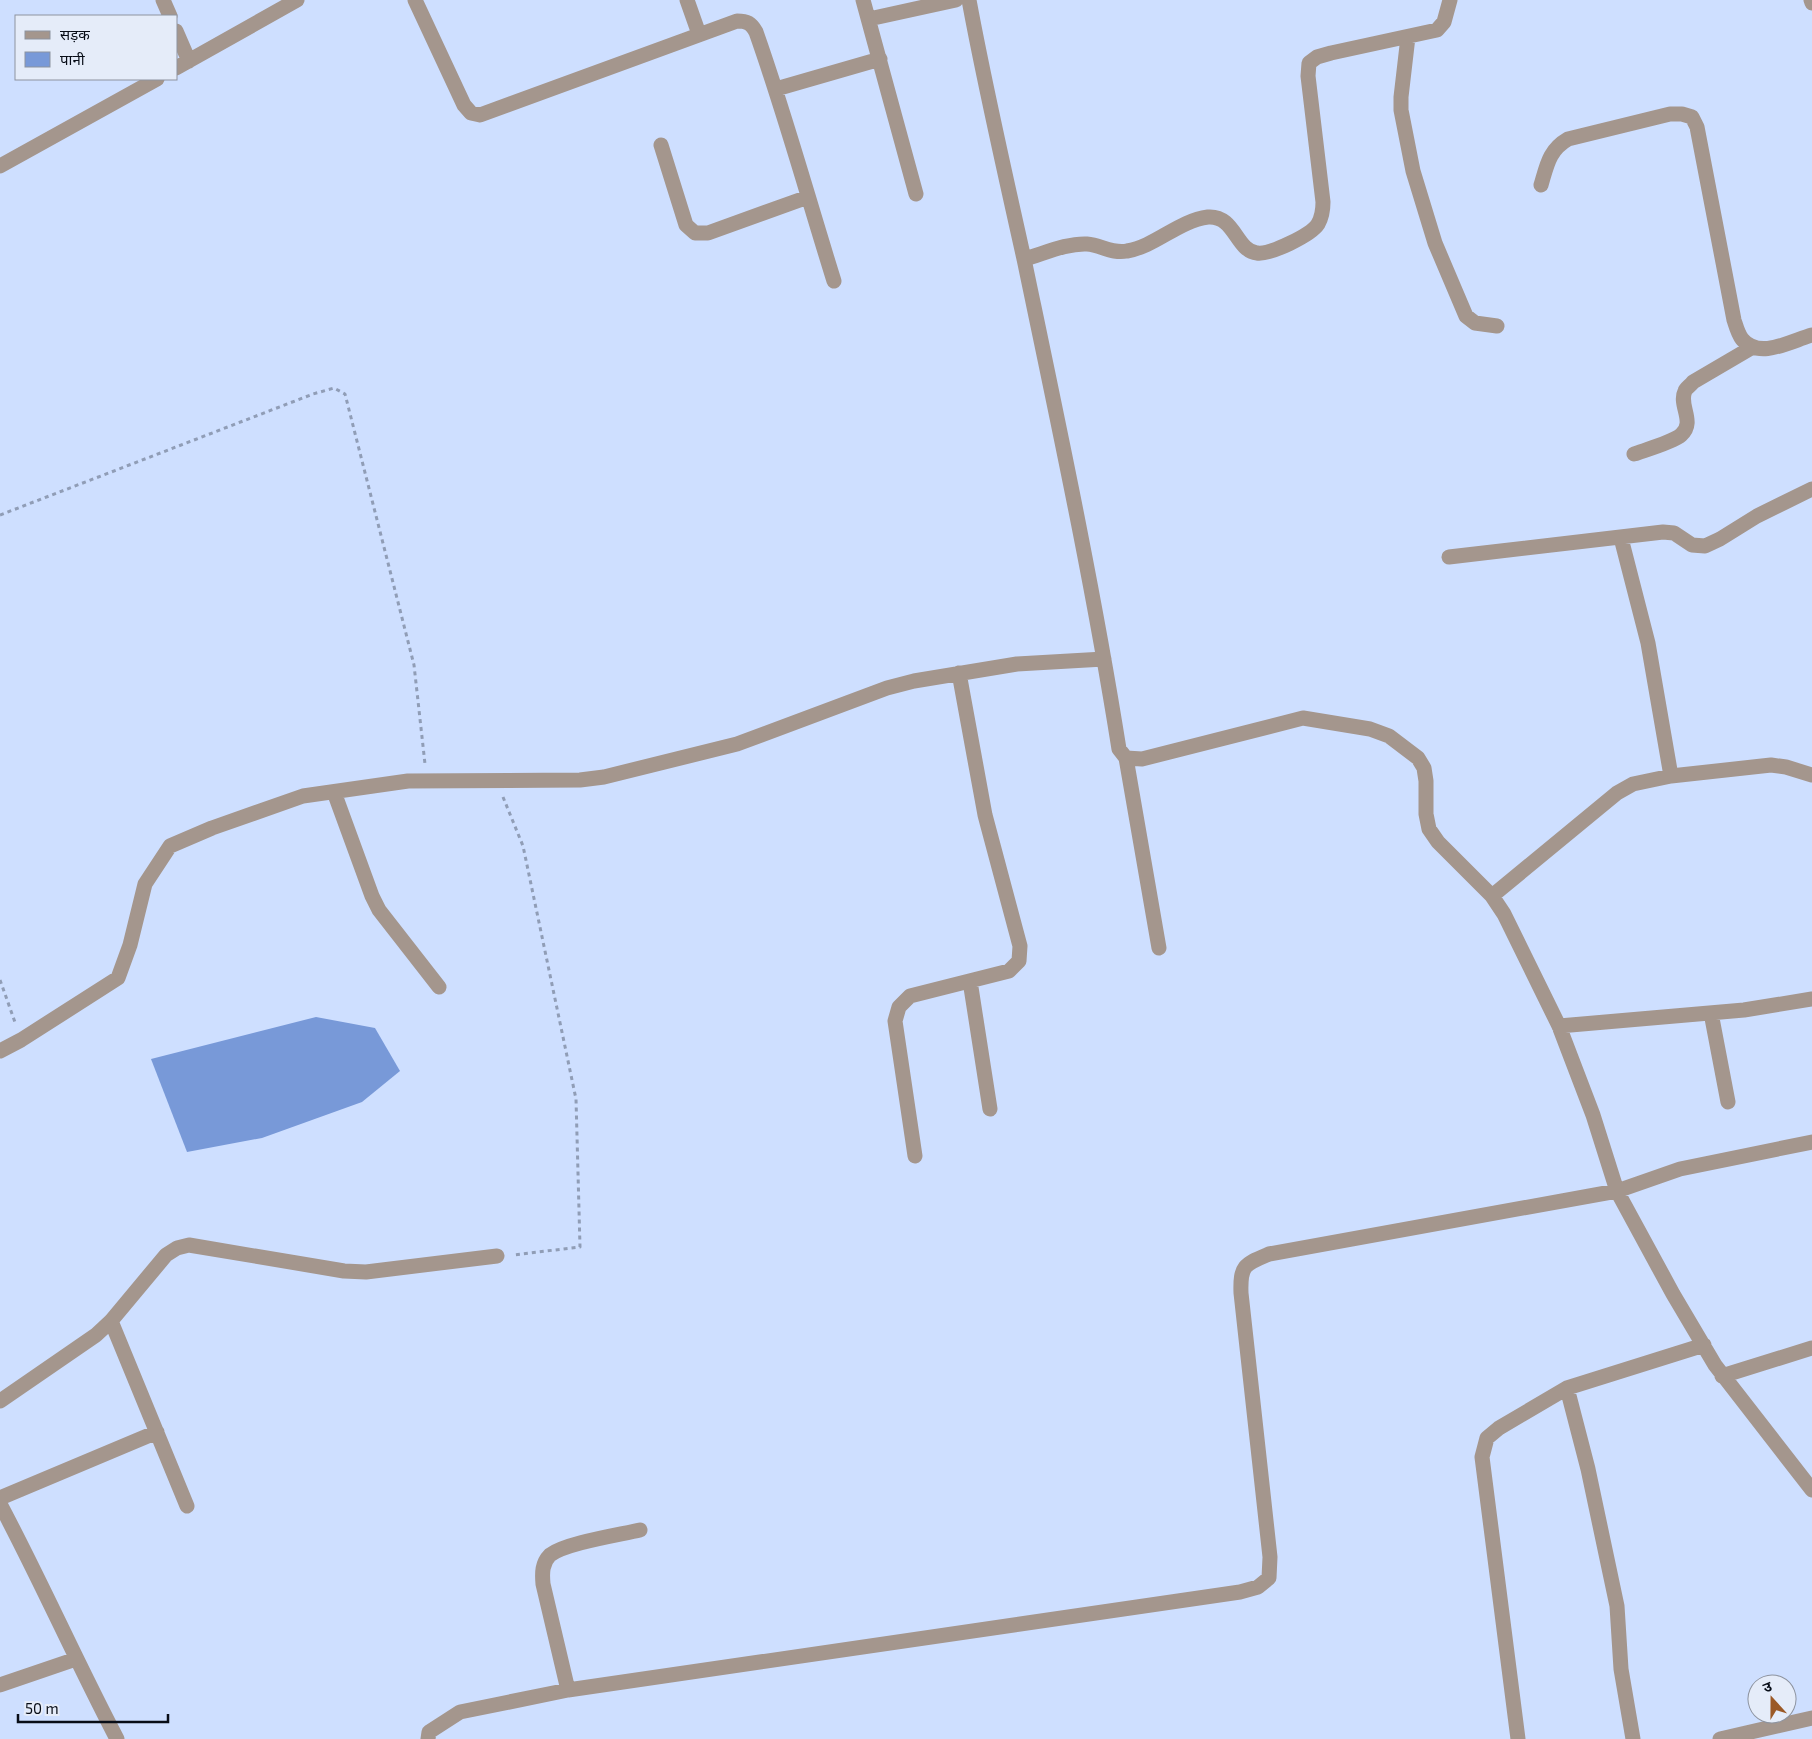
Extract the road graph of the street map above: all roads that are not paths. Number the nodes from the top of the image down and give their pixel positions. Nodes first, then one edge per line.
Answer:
1 (164, 0) edge
2 (297, 0) edge
3 (415, 0) edge
4 (687, 0) edge
5 (863, 0) edge
6 (956, 0) edge
7 (969, 0) edge
8 (1450, 0) edge
9 (170, 15) edge
10 (869, 19) junction
11 (699, 34) junction
12 (1408, 37) junction
13 (178, 42) edge
14 (880, 59) junction
15 (182, 65) edge
16 (156, 80) edge
17 (776, 89) junction
18 (661, 145) dead end
19 (0, 166) edge
20 (1541, 185) dead end
21 (916, 194) dead end
22 (808, 196) junction
23 (1024, 259) junction
24 (834, 281) dead end
25 (1496, 326) dead end
26 (1812, 334) edge
27 (1751, 348) junction
28 (1634, 454) dead end
29 (1812, 489) edge
30 (1622, 538) junction
31 (1449, 557) dead end
32 (1104, 660) junction
33 (959, 673) junction
34 (1126, 758) junction
35 (1671, 776) junction
36 (1812, 776) edge
37 (334, 792) junction
38 (1492, 896) junction
39 (1159, 948) dead end
40 (970, 981) junction
41 (439, 987) dead end
42 (1812, 999) edge
43 (1711, 1013) junction
44 (1559, 1026) junction
45 (0, 1051) edge
46 (1728, 1102) dead end
47 (990, 1109) dead end
48 (1812, 1142) edge
49 (915, 1156) dead end
50 (1617, 1191) junction
51 (498, 1256) road end
52 (111, 1321) junction
53 (1704, 1345) junction
54 (1812, 1348) edge
55 (1722, 1376) junction
56 (1567, 1388) junction
57 (0, 1401) edge
58 (157, 1432) junction
59 (1812, 1490) edge
60 (0, 1498) edge
61 (0, 1504) edge
62 (187, 1506) dead end
63 (640, 1530) dead end
64 (76, 1659) junction
65 (0, 1686) edge
66 (568, 1690) junction
67 (1812, 1718) edge
68 (117, 1739) edge
69 (428, 1739) edge
70 (1518, 1739) edge
71 (1633, 1739) edge
72 (1720, 1739) edge

1 - 9 street
2 - 15 street
3 - 11 street
4 - 11 street
5 - 10 street
6 - 10 street
7 - 23 street
8 - 12 street
10 - 14 street
11 - 17 street
12 - 23 street
12 - 25 street
13 - 15 street
14 - 17 street
14 - 21 street
16 - 19 street
17 - 22 street
18 - 22 street
20 - 27 street
22 - 24 street
23 - 32 street
26 - 27 street
27 - 28 street
29 - 30 street
30 - 31 street
30 - 35 street
32 - 33 street
32 - 34 street
33 - 37 street
33 - 40 street
34 - 38 street
34 - 39 street
35 - 36 street
35 - 38 street
37 - 41 street
37 - 45 street
38 - 44 street
40 - 47 street
40 - 49 street
42 - 43 street
43 - 44 street
43 - 46 street
44 - 50 street
48 - 50 street
50 - 53 street
50 - 66 street
51 - 52 street
52 - 57 street
52 - 58 street
53 - 55 street
53 - 56 street
54 - 55 street
55 - 59 street
56 - 70 street
56 - 71 street
58 - 60 street
58 - 62 street
61 - 64 street
63 - 66 street
64 - 65 street
64 - 68 street
66 - 69 street
67 - 72 street

